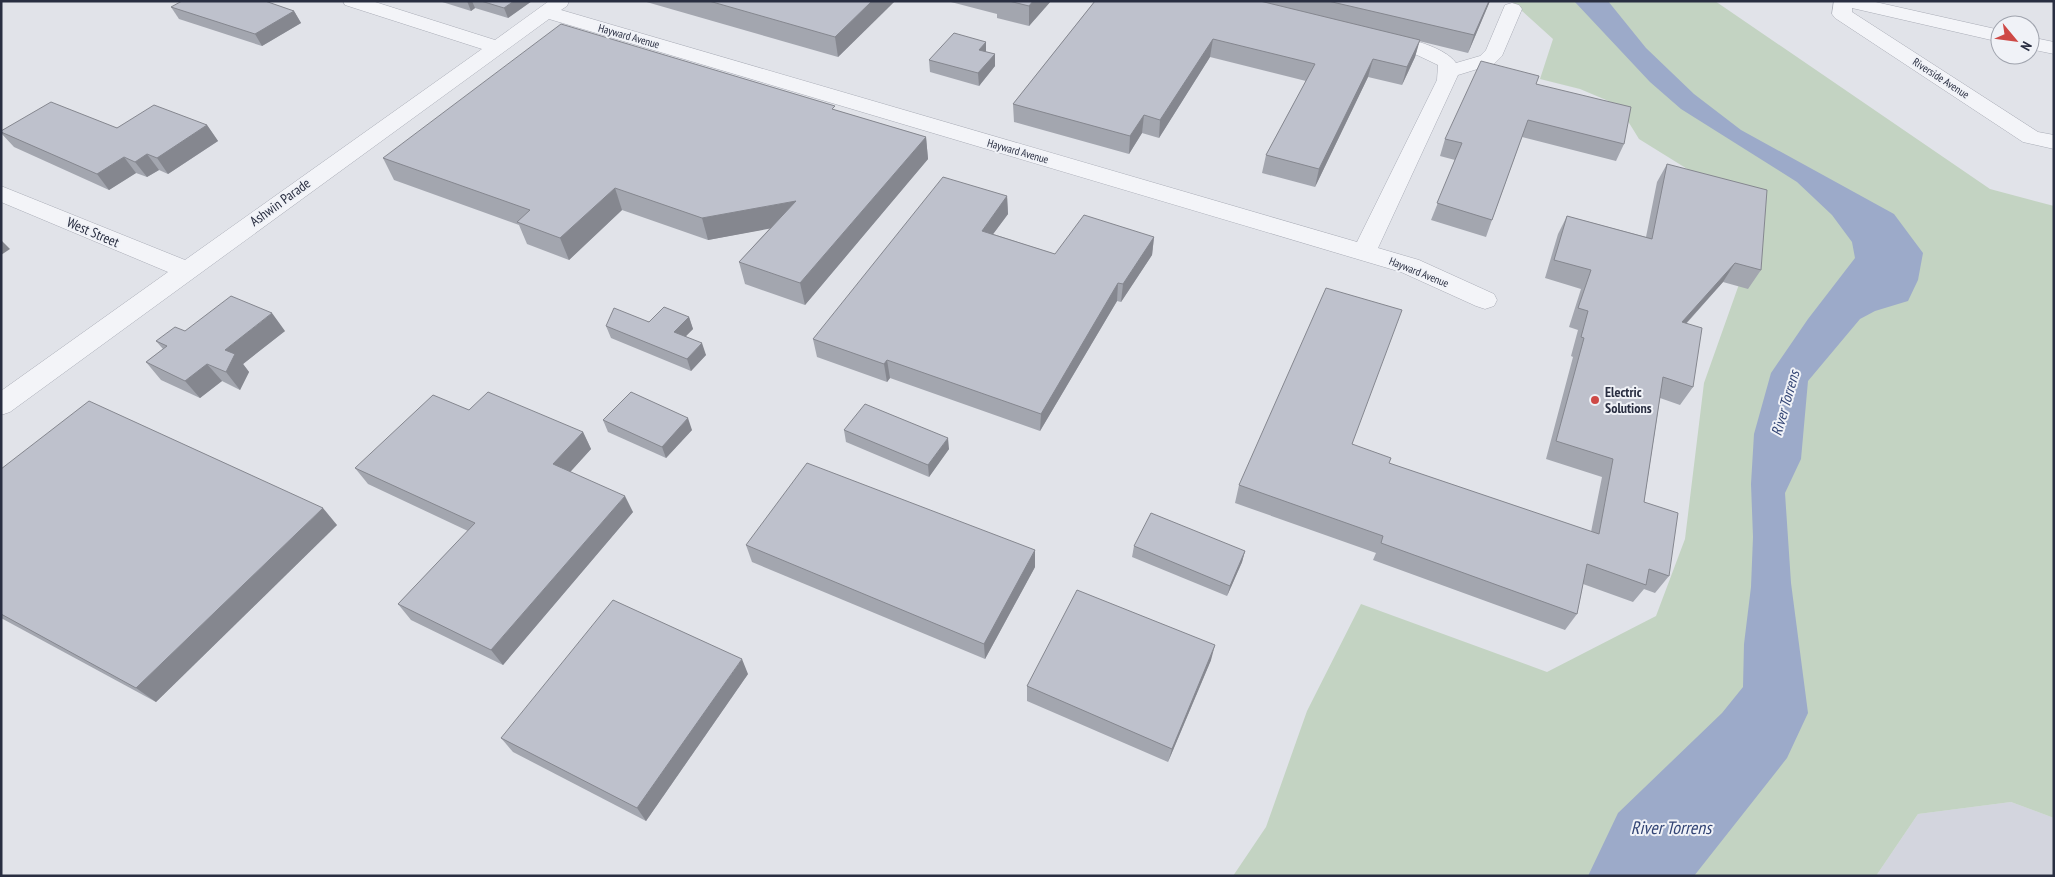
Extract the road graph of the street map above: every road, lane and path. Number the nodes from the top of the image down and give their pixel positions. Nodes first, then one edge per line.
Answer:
1 (352, 1) edge
2 (1844, 1) edge
3 (553, 7) edge
4 (1512, 9) dead end
5 (1990, 34) edge
6 (1364, 36) edge
7 (2040, 45) edge
8 (497, 47) junction
9 (2054, 48) edge
10 (1449, 71) junction
11 (2054, 142) edge
12 (1, 193) edge
13 (1364, 253) junction
14 (186, 270) junction
15 (1486, 300) dead end
16 (1, 404) edge

1 - 8 street
2 - 5 street, Riverside Avenue
2 - 11 street, Riverside Avenue
3 - 8 street, Ashwin Parade
3 - 13 street, Hayward Avenue
4 - 10 street
6 - 10 street
7 - 9 street
8 - 14 street, Ashwin Parade
10 - 13 street
12 - 14 street, West Street
13 - 15 street, Hayward Avenue
14 - 16 street, Ashwin Parade

